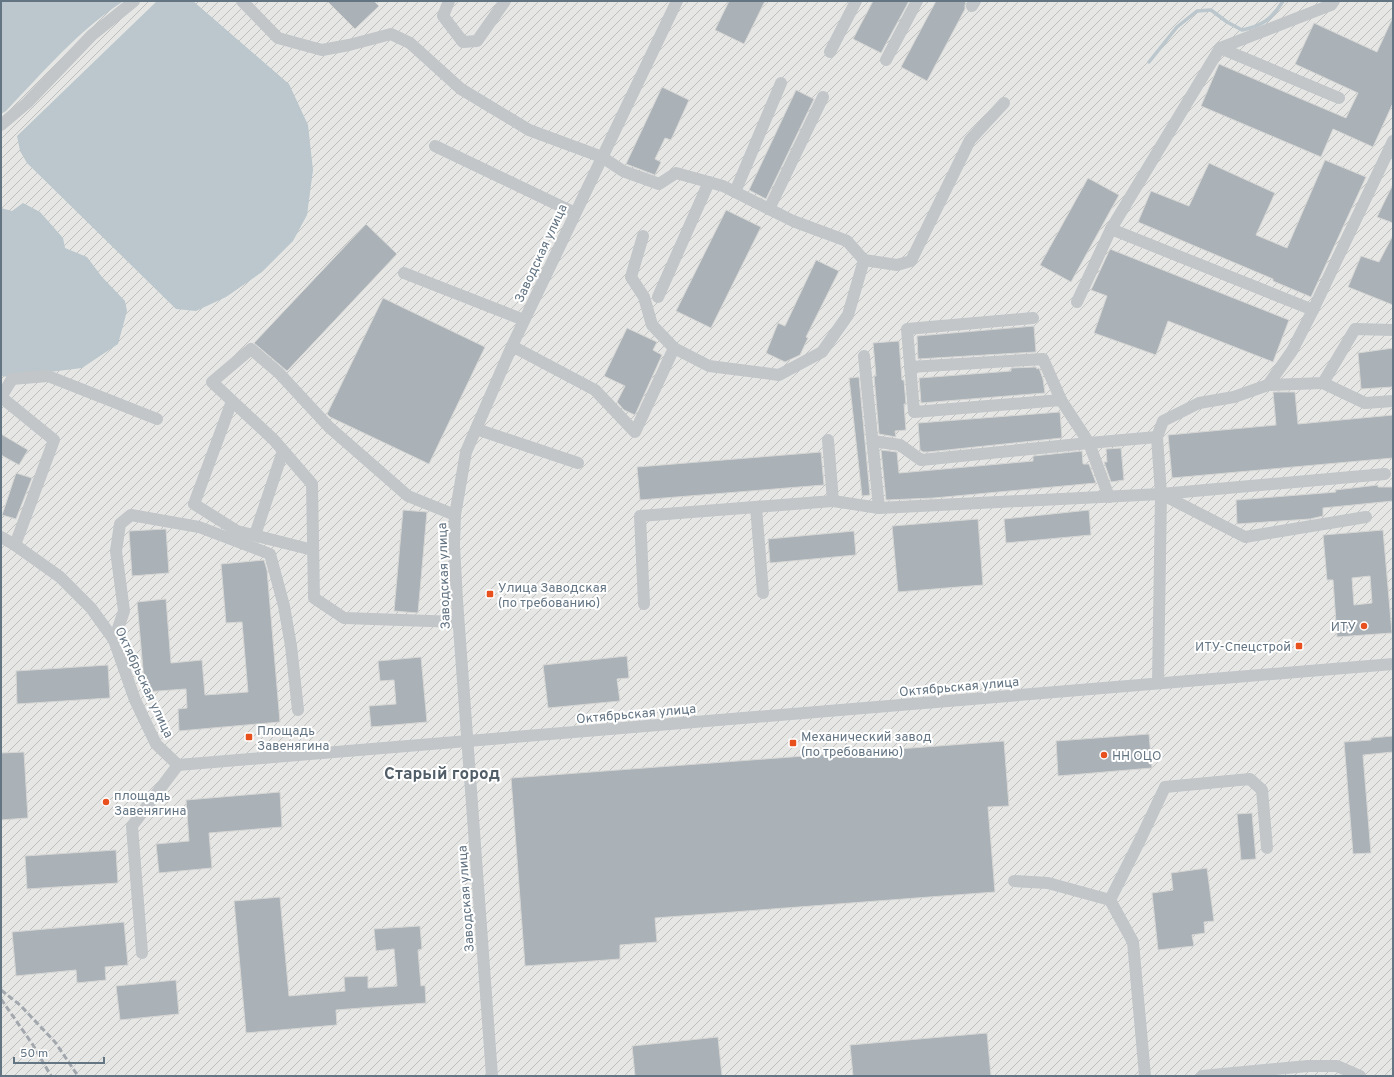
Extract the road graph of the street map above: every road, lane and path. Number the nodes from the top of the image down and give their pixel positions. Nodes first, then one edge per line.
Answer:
1 (134, 1) edge
2 (242, 1) edge
3 (449, 1) edge
4 (505, 1) edge
5 (677, 1) edge
6 (856, 1) edge
7 (917, 1) edge
8 (1334, 1) edge
9 (1220, 48) junction
10 (830, 52) dead end
11 (886, 60) dead end
12 (781, 83) dead end
13 (823, 97) dead end
14 (1339, 98) dead end
15 (1004, 103) dead end
16 (1, 124) edge
17 (435, 146) dead end
18 (1392, 149) edge
19 (602, 157) junction
20 (709, 182) junction
21 (735, 192) junction
22 (769, 209) junction
23 (575, 213) junction
24 (1111, 229) junction
25 (643, 236) dead end
26 (864, 260) junction
27 (404, 273) dead end
28 (658, 296) dead end
29 (1076, 302) dead end
30 (1313, 310) junction
31 (1033, 318) dead end
32 (524, 320) junction
33 (1393, 330) edge
34 (512, 346) junction
35 (674, 348) junction
36 (864, 356) dead end
37 (910, 367) junction
38 (1322, 383) junction
39 (1268, 385) junction
40 (1, 397) edge
41 (1061, 400) junction
42 (232, 401) junction
43 (1393, 401) edge
44 (157, 419) dead end
45 (476, 429) junction
46 (1157, 437) junction
47 (828, 440) dead end
48 (872, 441) junction
49 (1089, 443) junction
50 (283, 451) junction
51 (578, 463) dead end
52 (1385, 474) dead end
53 (1161, 494) junction
54 (1109, 497) junction
55 (833, 502) junction
56 (756, 507) junction
57 (879, 508) junction
58 (455, 514) junction
59 (1366, 516) dead end
60 (254, 535) junction
61 (1, 537) edge
62 (15, 545) junction
63 (313, 550) junction
64 (763, 593) dead end
65 (644, 604) dead end
66 (458, 622) junction
67 (114, 640) junction
68 (1393, 664) edge
69 (1158, 683) junction
70 (298, 710) dead end
71 (467, 741) junction
72 (178, 765) junction
73 (1267, 848) dead end
74 (1014, 881) dead end
75 (1110, 900) junction
76 (142, 953) dead end
77 (492, 1076) edge
78 (1145, 1076) edge
79 (1202, 1076) edge
80 (1360, 1076) edge

1 - 16 street
2 - 19 street
3 - 4 street
5 - 19 street, Заводская улица
6 - 10 street
7 - 11 street
8 - 9 street
9 - 14 street
9 - 24 street
12 - 21 street
13 - 22 street
15 - 26 street
17 - 23 street
18 - 30 street
19 - 20 street
19 - 23 street, Заводская улица
20 - 21 street
20 - 28 street
21 - 22 street
22 - 26 street
23 - 32 street, Заводская улица
24 - 29 street
24 - 30 street
25 - 35 street
26 - 35 street
27 - 32 street
30 - 39 street
31 - 37 street
32 - 34 street, Заводская улица
33 - 38 street
34 - 35 street
34 - 45 street, Заводская улица
36 - 48 street
37 - 41 street
37 - 41 street
38 - 39 street
38 - 43 street
39 - 46 street
40 - 44 street
40 - 62 street
41 - 49 street
42 - 50 street
42 - 58 street
42 - 60 street
45 - 51 street
45 - 58 street, Заводская улица
46 - 49 street
46 - 53 street
47 - 55 street
48 - 49 street
48 - 57 street
49 - 54 street
50 - 60 street
50 - 63 street
52 - 53 street
53 - 54 street
53 - 59 street
53 - 69 street
54 - 57 street
55 - 56 street
55 - 57 street
56 - 64 street
56 - 65 street
58 - 66 street, Заводская улица
60 - 63 street
61 - 62 street, Октябрьская улица
62 - 67 street, Октябрьская улица
63 - 66 street
66 - 71 street, Заводская улица
67 - 70 street
67 - 72 street, Октябрьская улица
68 - 69 street, Октябрьская улица
69 - 71 street, Октябрьская улица
71 - 72 street, Октябрьская улица
71 - 77 street, Заводская улица
72 - 76 street
73 - 75 street
74 - 75 street
75 - 78 street
79 - 80 street

